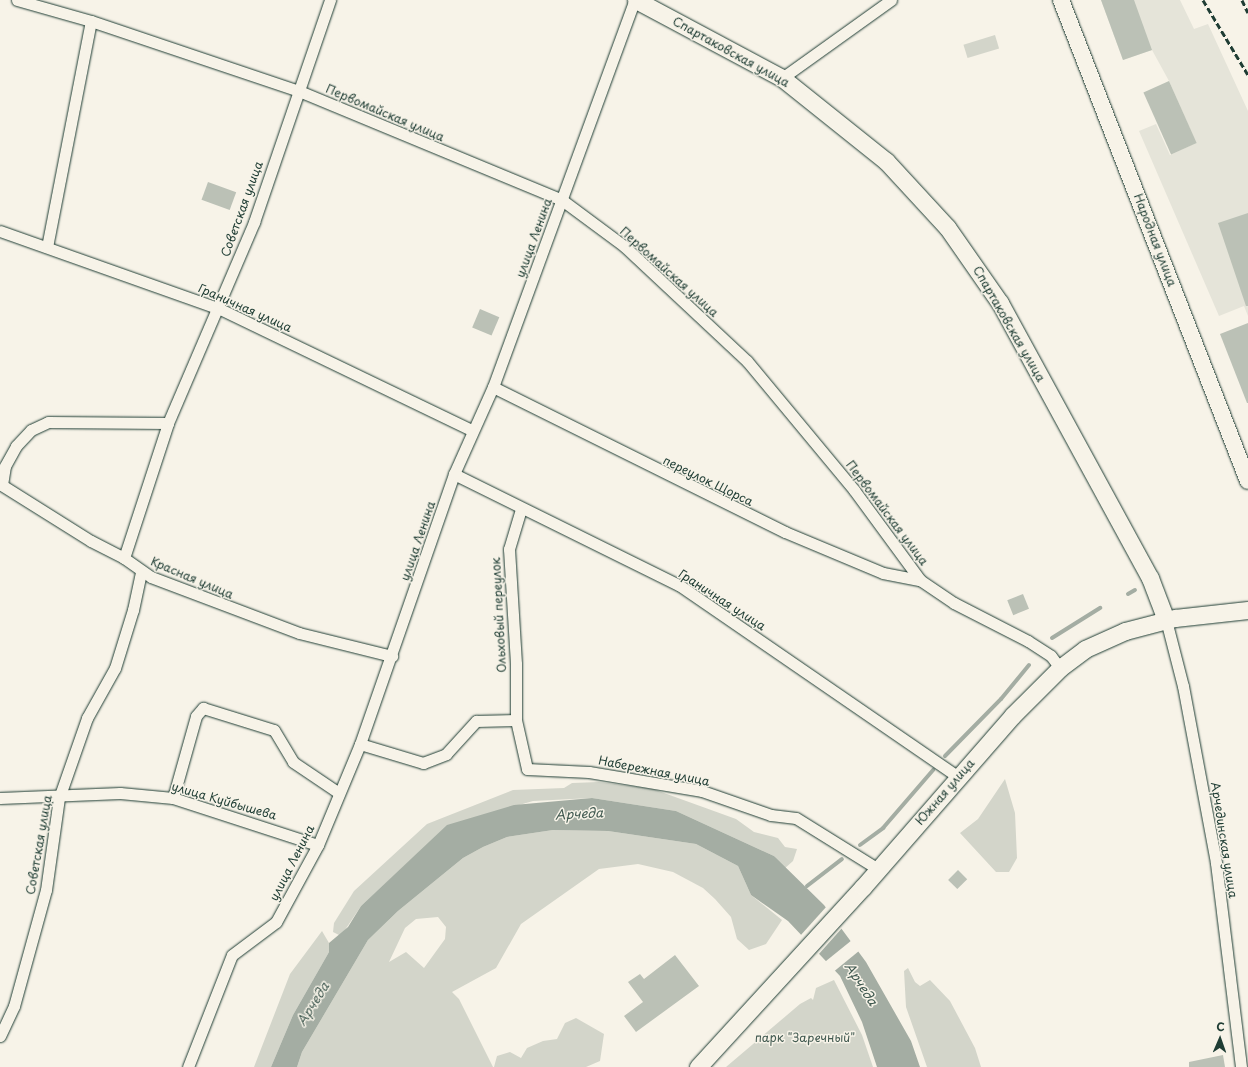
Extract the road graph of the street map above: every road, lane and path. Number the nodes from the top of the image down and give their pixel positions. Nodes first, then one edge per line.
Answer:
1 (18, 0) edge
2 (330, 0) edge
3 (636, 0) edge
4 (891, 0) edge
5 (1062, 0) edge
6 (91, 21) junction
7 (782, 78) junction
8 (299, 91) junction
9 (562, 200) junction
10 (0, 231) edge
11 (47, 247) junction
12 (218, 308) junction
13 (493, 387) junction
14 (168, 423) junction
15 (472, 430) junction
16 (454, 474) junction
17 (1248, 481) edge
18 (1, 485) edge
19 (521, 509) junction
20 (124, 558) junction
21 (141, 571) junction
22 (920, 580) junction
23 (1248, 610) edge
24 (1166, 620) junction
25 (392, 656) junction
26 (1060, 668) junction
27 (516, 720) junction
28 (360, 744) junction
29 (527, 769) joint
30 (958, 777) junction
31 (339, 793) junction
32 (0, 798) edge
33 (59, 798) junction
34 (173, 798) junction
35 (318, 845) junction
36 (878, 869) junction
37 (0, 1036) edge
38 (188, 1067) edge
39 (698, 1067) edge
40 (1240, 1067) edge

1 - 6 street, Первомайская улица
2 - 8 street, Советская улица
3 - 7 main road, Спартаковская улица
3 - 9 street, улица Ленина
4 - 7 street
5 - 17 street, Народная улица
6 - 8 street, Первомайская улица
6 - 11 street
7 - 24 main road, Спартаковская улица
8 - 9 street, Первомайская улица
8 - 12 street, Советская улица
9 - 13 street, улица Ленина
9 - 22 street, Первомайская улица
10 - 11 street, Граничная улица
11 - 12 street, Граничная улица
12 - 14 street, Советская улица
12 - 15 street, Граничная улица
13 - 15 street, улица Ленина
13 - 22 street, переулок Щорса
14 - 18 street
14 - 20 street, Советская улица
15 - 16 street, улица Ленина
16 - 19 street, Граничная улица
16 - 25 street, улица Ленина
18 - 20 street, Красная улица
19 - 27 street, Ольховый переулок
19 - 30 street, Граничная улица
20 - 21 street, Красная улица
21 - 25 street, Красная улица
21 - 33 street, Советская улица
22 - 26 street, Первомайская улица
23 - 24 main road, Южная улица
24 - 26 main road, Южная улица
24 - 40 street, Арчединская улица
25 - 28 street, улица Ленина
26 - 30 main road, Южная улица
27 - 28 street
27 - 29 street, Ольховый переулок
28 - 31 street, улица Ленина
29 - 36 street, Набережная улица
30 - 36 main road, Южная улица
31 - 34 street
31 - 35 street, улица Ленина
32 - 33 street, улица Куйбышева
33 - 34 street, улица Куйбышева
33 - 37 street, Советская улица
34 - 35 street, улица Куйбышева
35 - 38 street, улица Ленина
36 - 39 main road, Южная улица

